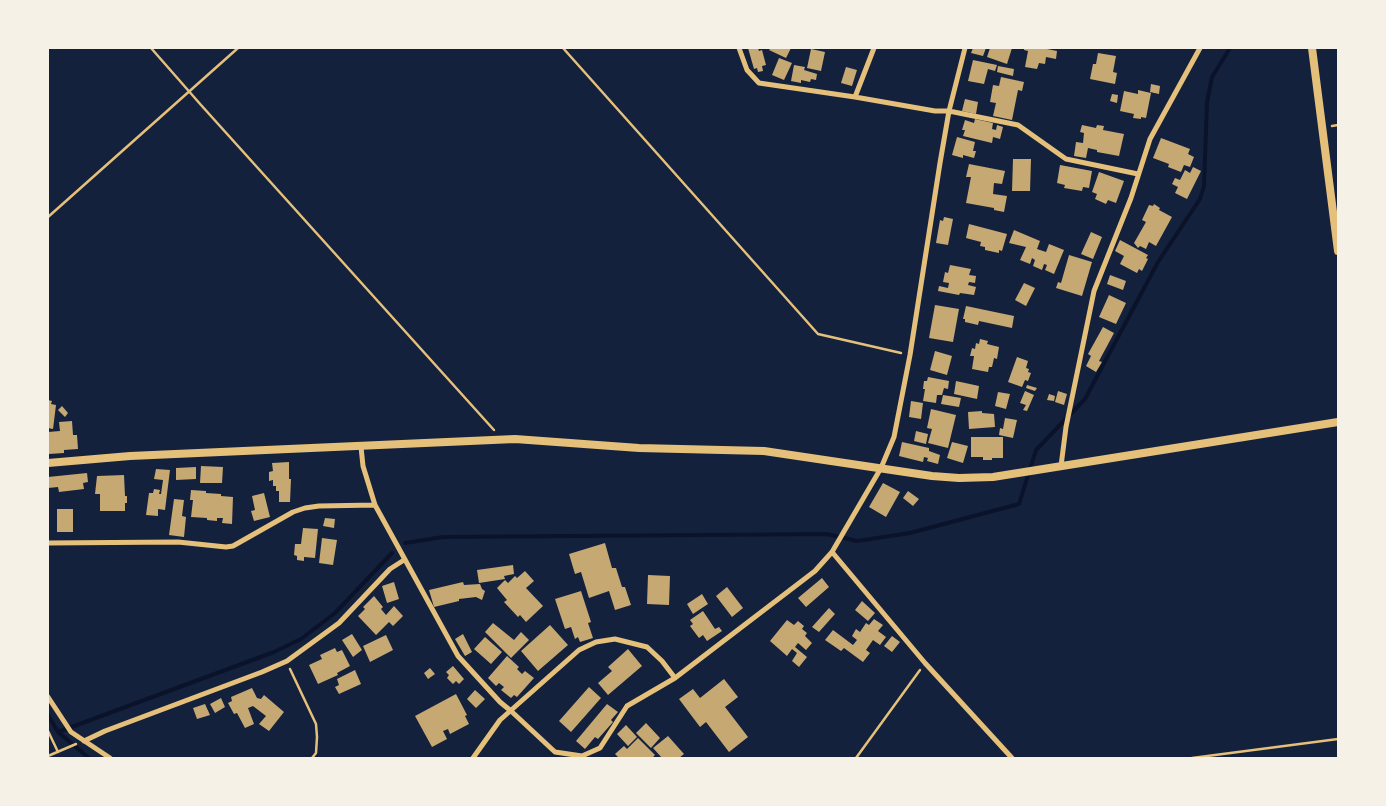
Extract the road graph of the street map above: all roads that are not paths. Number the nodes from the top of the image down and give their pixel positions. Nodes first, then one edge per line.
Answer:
1 (739, 48) edge
2 (874, 48) edge
3 (965, 48) edge
4 (1200, 48) edge
5 (1312, 48) edge
6 (856, 97) junction
7 (949, 111) junction
8 (1138, 174) junction
9 (1338, 251) edge
10 (1338, 422) edge
11 (361, 447) junction
12 (48, 463) edge
13 (1061, 466) junction
14 (881, 468) junction
15 (375, 505) junction
16 (48, 543) edge
17 (832, 552) junction
18 (404, 560) junction
19 (675, 678) junction
20 (48, 697) edge
21 (511, 710) junction
22 (84, 741) junction
23 (110, 758) edge
24 (473, 758) edge
25 (1012, 758) edge

1 - 6 street
2 - 6 street
3 - 7 street
4 - 8 street
5 - 9 street
6 - 7 street
7 - 8 street
7 - 14 street
8 - 13 street
10 - 13 street
11 - 12 street
11 - 14 street
11 - 15 street
13 - 14 street
14 - 17 street
15 - 16 street
15 - 18 street
17 - 19 street
17 - 25 street
18 - 21 street
18 - 22 street
19 - 21 street
19 - 21 street
20 - 22 street
21 - 24 street
22 - 23 street

